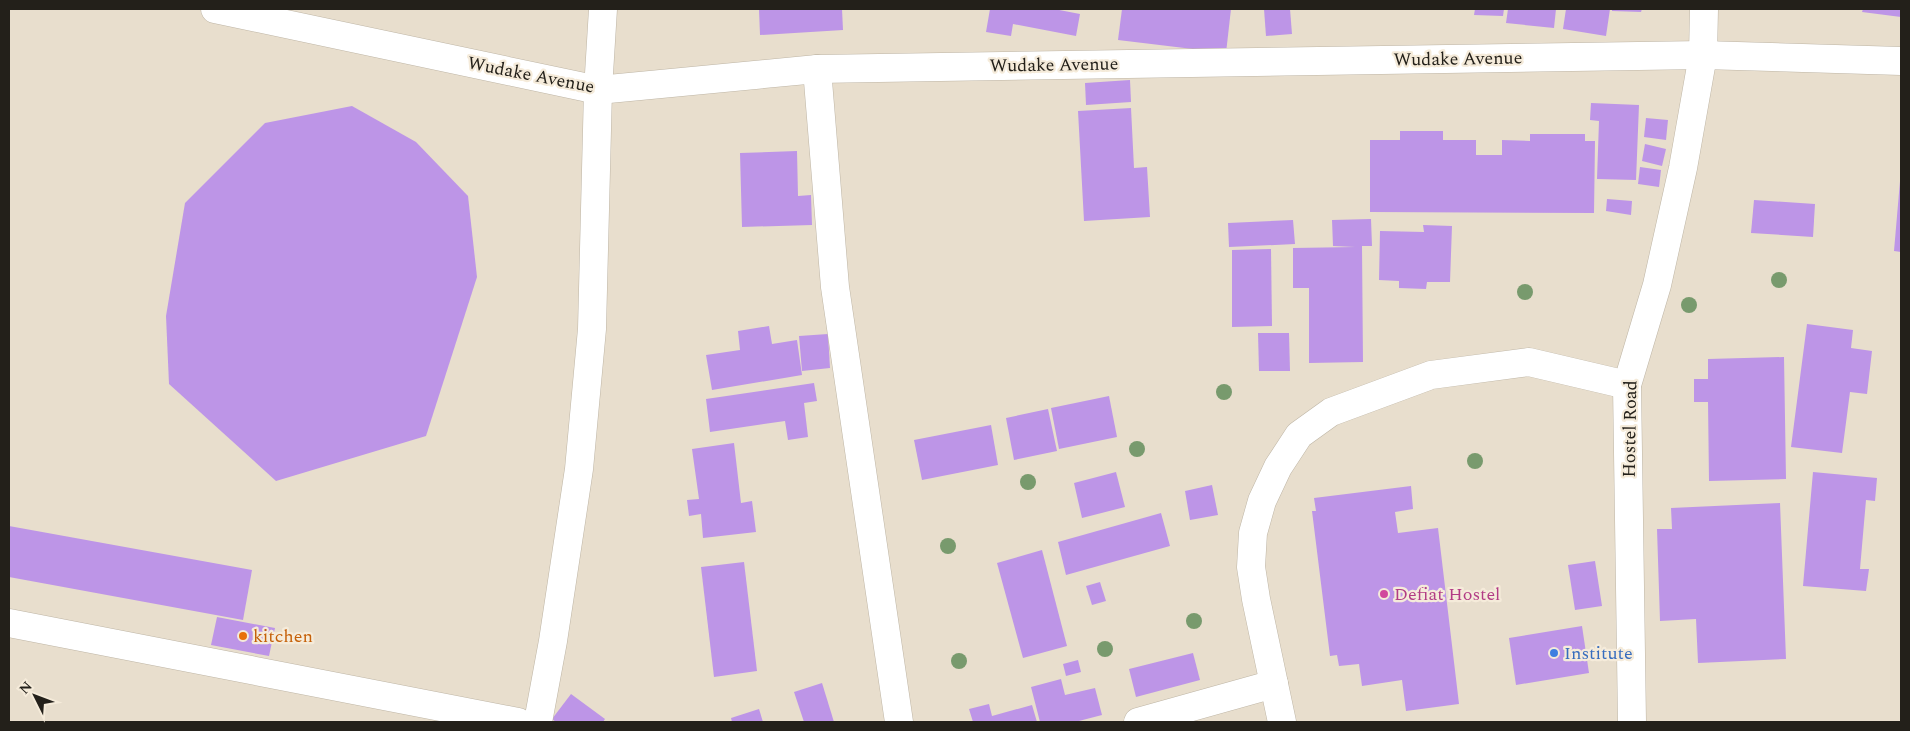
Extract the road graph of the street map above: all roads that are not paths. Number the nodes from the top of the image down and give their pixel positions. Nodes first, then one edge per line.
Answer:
1 (215, 9) edge
2 (603, 9) edge
3 (1704, 9) edge
4 (1703, 55) junction
5 (1901, 61) edge
6 (816, 69) junction
7 (598, 90) junction
8 (1627, 385) junction
9 (9, 623) edge
10 (1274, 684) junction
11 (518, 722) edge
12 (538, 722) edge
13 (899, 722) edge
14 (1138, 722) edge
15 (1282, 722) edge
16 (1632, 722) edge

1 - 7 street, Wudake Avenue
2 - 7 street
3 - 4 street, Hostel Road
4 - 5 street, Wudake Avenue
4 - 6 street, Wudake Avenue
4 - 8 street, Hostel Road
6 - 7 street, Wudake Avenue
6 - 13 street
7 - 12 street
8 - 10 street
8 - 16 street, Hostel Road
9 - 11 street
10 - 14 street
10 - 15 street

